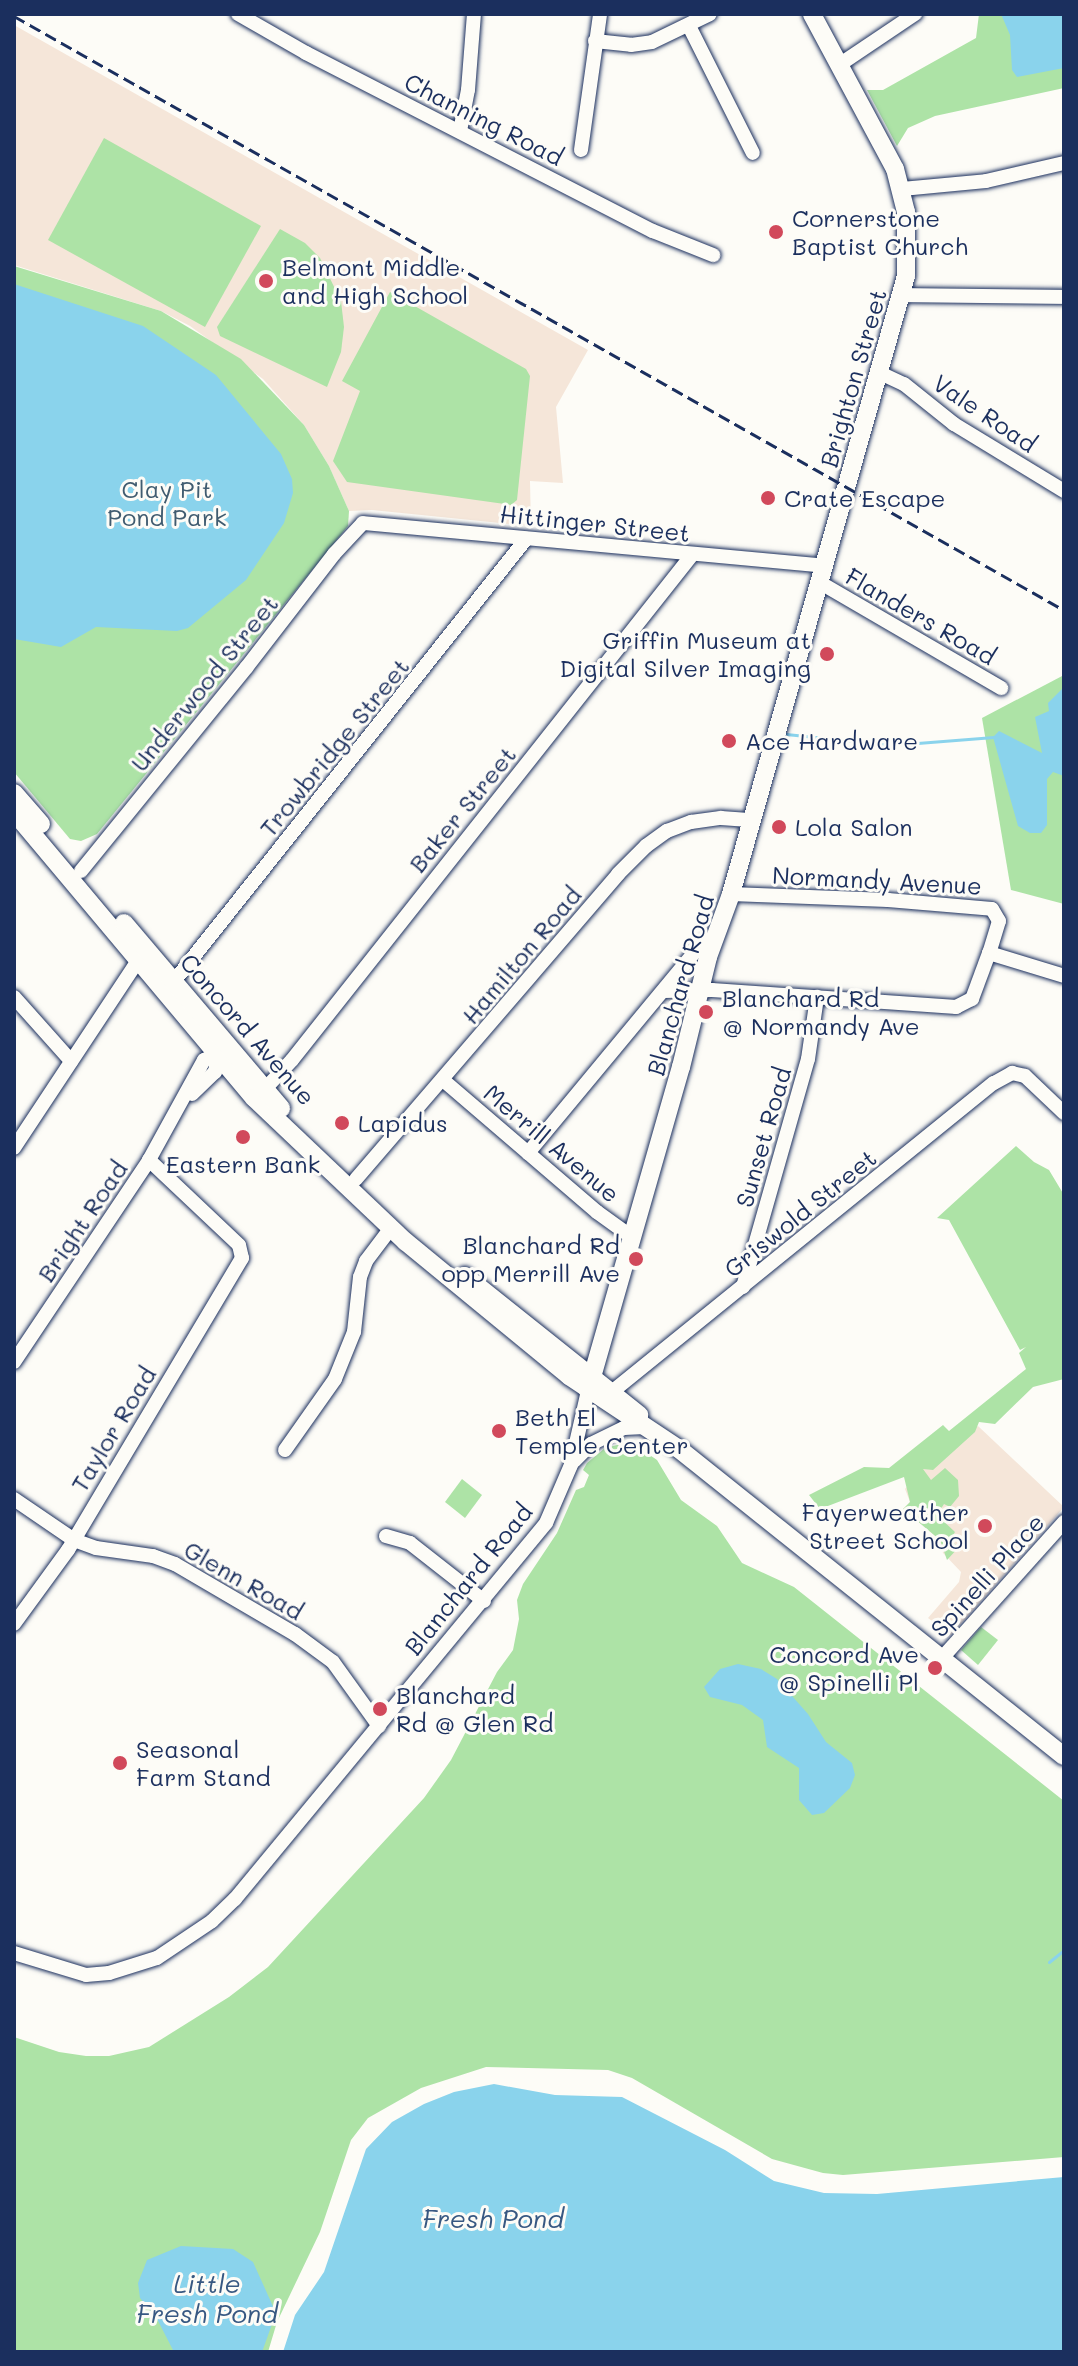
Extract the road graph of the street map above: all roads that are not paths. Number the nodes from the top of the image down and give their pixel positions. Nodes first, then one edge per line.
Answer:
1 (238, 14) edge
2 (474, 14) edge
3 (600, 14) edge
4 (710, 14) edge
5 (812, 14) edge
6 (915, 14) edge
7 (689, 26) junction
8 (595, 41) junction
9 (839, 65) junction
10 (460, 131) junction
11 (581, 150) dead end
12 (753, 153) dead end
13 (1064, 163) edge
14 (902, 189) junction
15 (713, 255) dead end
16 (902, 295) junction
17 (1064, 297) edge
18 (880, 373) junction
19 (1064, 491) edge
20 (363, 523) joint
21 (526, 539) junction
22 (692, 555) junction
23 (821, 574) junction
24 (1001, 688) dead end
25 (780, 721) joint
26 (14, 793) edge
27 (14, 812) edge
28 (752, 820) junction
29 (76, 875) junction
30 (731, 894) junction
31 (716, 935) junction
32 (142, 953) junction
33 (989, 953) junction
34 (1064, 976) edge
35 (171, 985) junction
36 (701, 990) junction
37 (664, 991) junction
38 (14, 997) edge
39 (817, 997) junction
40 (223, 1049) junction
41 (71, 1061) junction
42 (443, 1080) junction
43 (259, 1094) junction
44 (1064, 1113) edge
45 (14, 1148) edge
46 (528, 1153) junction
47 (149, 1160) junction
48 (356, 1179) junction
49 (391, 1228) junction
50 (633, 1238) junction
51 (743, 1288) junction
52 (14, 1362) edge
53 (590, 1383) junction
54 (613, 1391) junction
55 (651, 1429) junction
56 (285, 1450) dead end
57 (571, 1465) junction
58 (14, 1499) edge
59 (1064, 1522) edge
60 (386, 1536) dead end
61 (74, 1540) junction
62 (484, 1601) junction
63 (14, 1624) edge
64 (942, 1658) junction
65 (379, 1726) junction
66 (1064, 1756) edge
67 (14, 1953) edge

1 - 10 street, Channing Road
2 - 10 street
3 - 8 street
4 - 7 street
5 - 9 main road, Brighton Street
6 - 9 street
7 - 8 street
7 - 12 street
8 - 11 street
9 - 14 main road, Brighton Street
10 - 15 street, Channing Road
13 - 14 street
14 - 16 main road, Brighton Street
16 - 17 street
16 - 18 main road, Brighton Street
18 - 19 street, Vale Road
18 - 23 main road, Brighton Street
20 - 21 street, Hittinger Street
20 - 29 street, Underwood Street
21 - 22 street, Hittinger Street
21 - 35 street, Trowbridge Street
22 - 23 street, Hittinger Street
22 - 43 street, Baker Street
23 - 24 street, Flanders Road
23 - 25 main road, Brighton Street
25 - 28 main road, Blanchard Road
26 - 29 main road, Concord Avenue
27 - 29 main road, Concord Avenue
28 - 30 main road, Blanchard Road
28 - 42 street, Hamilton Road
29 - 32 main road, Concord Avenue
30 - 31 main road, Blanchard Road
30 - 33 street, Normandy Avenue
31 - 36 main road, Blanchard Road
31 - 37 street
32 - 35 main road, Concord Avenue
32 - 41 street
33 - 34 street
33 - 39 street
35 - 40 main road, Concord Avenue
36 - 37 street
36 - 39 street
36 - 50 main road, Blanchard Road
37 - 46 street
38 - 41 street
39 - 51 street, Sunset Road
40 - 43 main road, Concord Avenue
40 - 47 street, Bright Road
41 - 45 street
42 - 46 street, Merrill Avenue
42 - 48 street, Hamilton Road
43 - 48 main road, Concord Avenue
43 - 49 main road, Concord Avenue
44 - 51 street, Griswold Street
46 - 50 street, Merrill Avenue
47 - 52 street, Bright Road
47 - 61 street, Taylor Road
48 - 53 main road, Concord Avenue
49 - 53 main road, Concord Avenue
49 - 56 street
50 - 53 main road, Blanchard Road
51 - 54 street, Griswold Street
53 - 54 main road, Concord Avenue
53 - 55 main road, Concord Avenue
53 - 57 street, Blanchard Road
54 - 55 main road, Concord Avenue
55 - 57 street
55 - 64 main road, Concord Avenue
57 - 62 street, Blanchard Road
58 - 61 street, Glenn Road
59 - 64 street, Spinelli Place
60 - 62 street
61 - 63 street, Taylor Road
61 - 65 street, Glenn Road
62 - 65 street, Blanchard Road
64 - 66 main road, Concord Avenue
65 - 67 street, Blanchard Road

